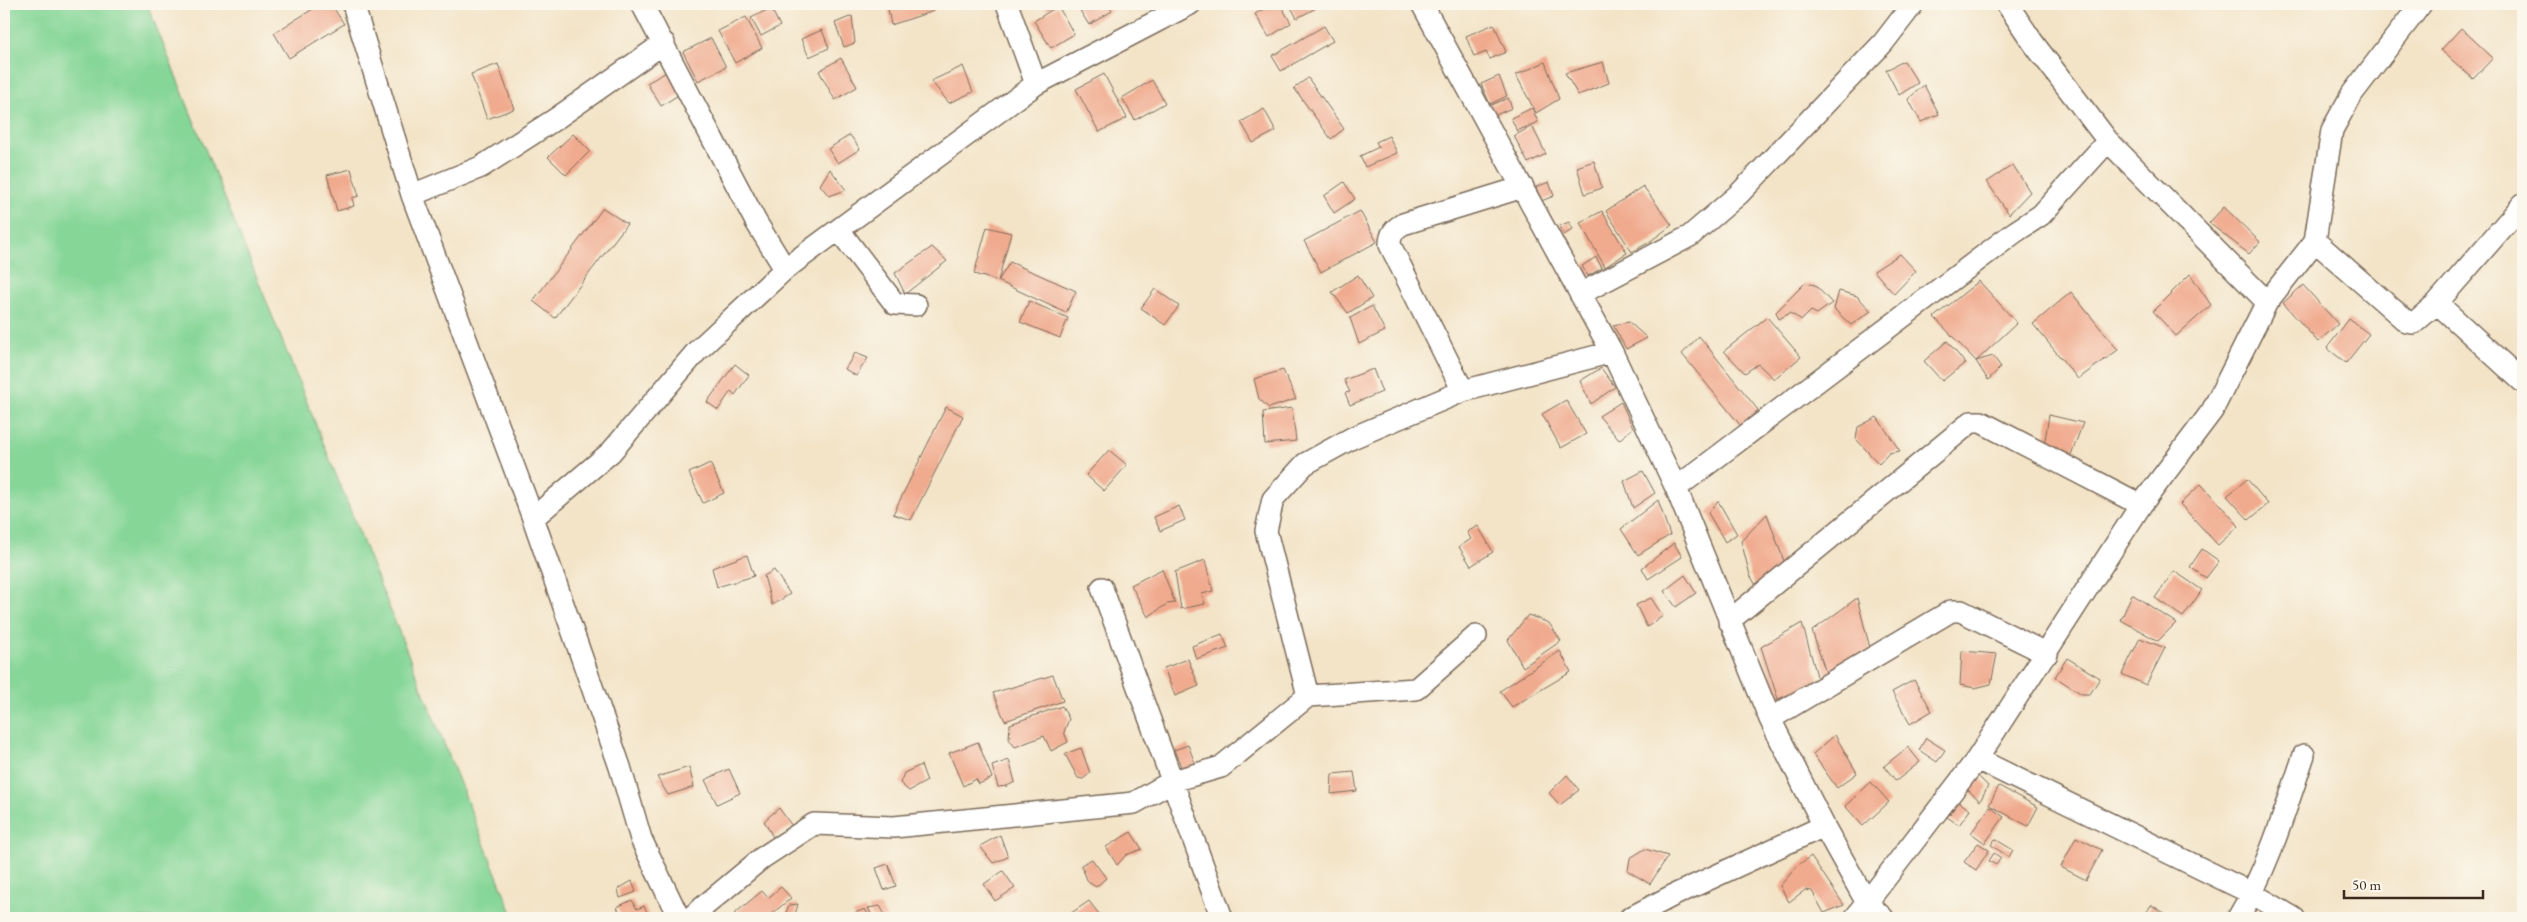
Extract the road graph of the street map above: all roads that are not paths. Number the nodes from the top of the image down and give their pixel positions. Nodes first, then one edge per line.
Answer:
1 (353, 4) edge
2 (642, 4) edge
3 (1007, 4) edge
4 (1190, 4) edge
5 (1422, 4) edge
6 (1913, 4) edge
7 (2007, 4) edge
8 (2421, 4) edge
9 (664, 43) junction
10 (1036, 84) junction
11 (2108, 141) junction
12 (1523, 187) junction
13 (412, 195) junction
14 (2523, 204) edge
15 (839, 230) junction
16 (2315, 242) junction
17 (785, 269) junction
18 (1580, 294) junction
19 (2267, 302) junction
20 (2437, 303) junction
21 (916, 305) dead end
22 (1612, 352) junction
23 (2523, 382) edge
24 (1463, 392) junction
25 (1676, 488) junction
26 (2141, 505) junction
27 (533, 518) junction
28 (1102, 588) dead end
29 (1729, 621) junction
30 (1476, 636) dead end
31 (2047, 654) junction
32 (1308, 696) junction
33 (1770, 719) junction
34 (2304, 755) dead end
35 (1977, 759) junction
36 (1173, 781) junction
37 (1824, 826) junction
38 (2253, 894) junction
39 (1861, 911) edge
40 (679, 918) edge
41 (690, 918) edge
42 (1222, 918) edge
43 (1630, 918) edge
44 (1883, 918) edge
45 (2238, 918) edge
46 (2294, 918) edge

1 - 13 street
2 - 9 street
3 - 10 street
4 - 10 street
5 - 12 street
6 - 18 street
7 - 11 street
8 - 16 street
9 - 13 street
9 - 17 street
10 - 15 street
11 - 19 street
11 - 25 street
12 - 18 street
12 - 24 street
13 - 27 street
14 - 20 street
15 - 17 street
15 - 21 street
16 - 19 street
16 - 20 street
17 - 27 street
18 - 22 street
19 - 26 street
20 - 23 street
22 - 24 street
22 - 25 street
24 - 32 street
25 - 29 street
26 - 29 street
26 - 31 street
27 - 40 street
28 - 36 street
29 - 33 street
30 - 32 street
31 - 33 street
31 - 35 street
32 - 36 street
33 - 37 street
34 - 38 street
35 - 38 street
35 - 39 street
36 - 41 street
36 - 42 street
37 - 39 street
37 - 43 street
38 - 45 street
38 - 46 street
39 - 44 street

